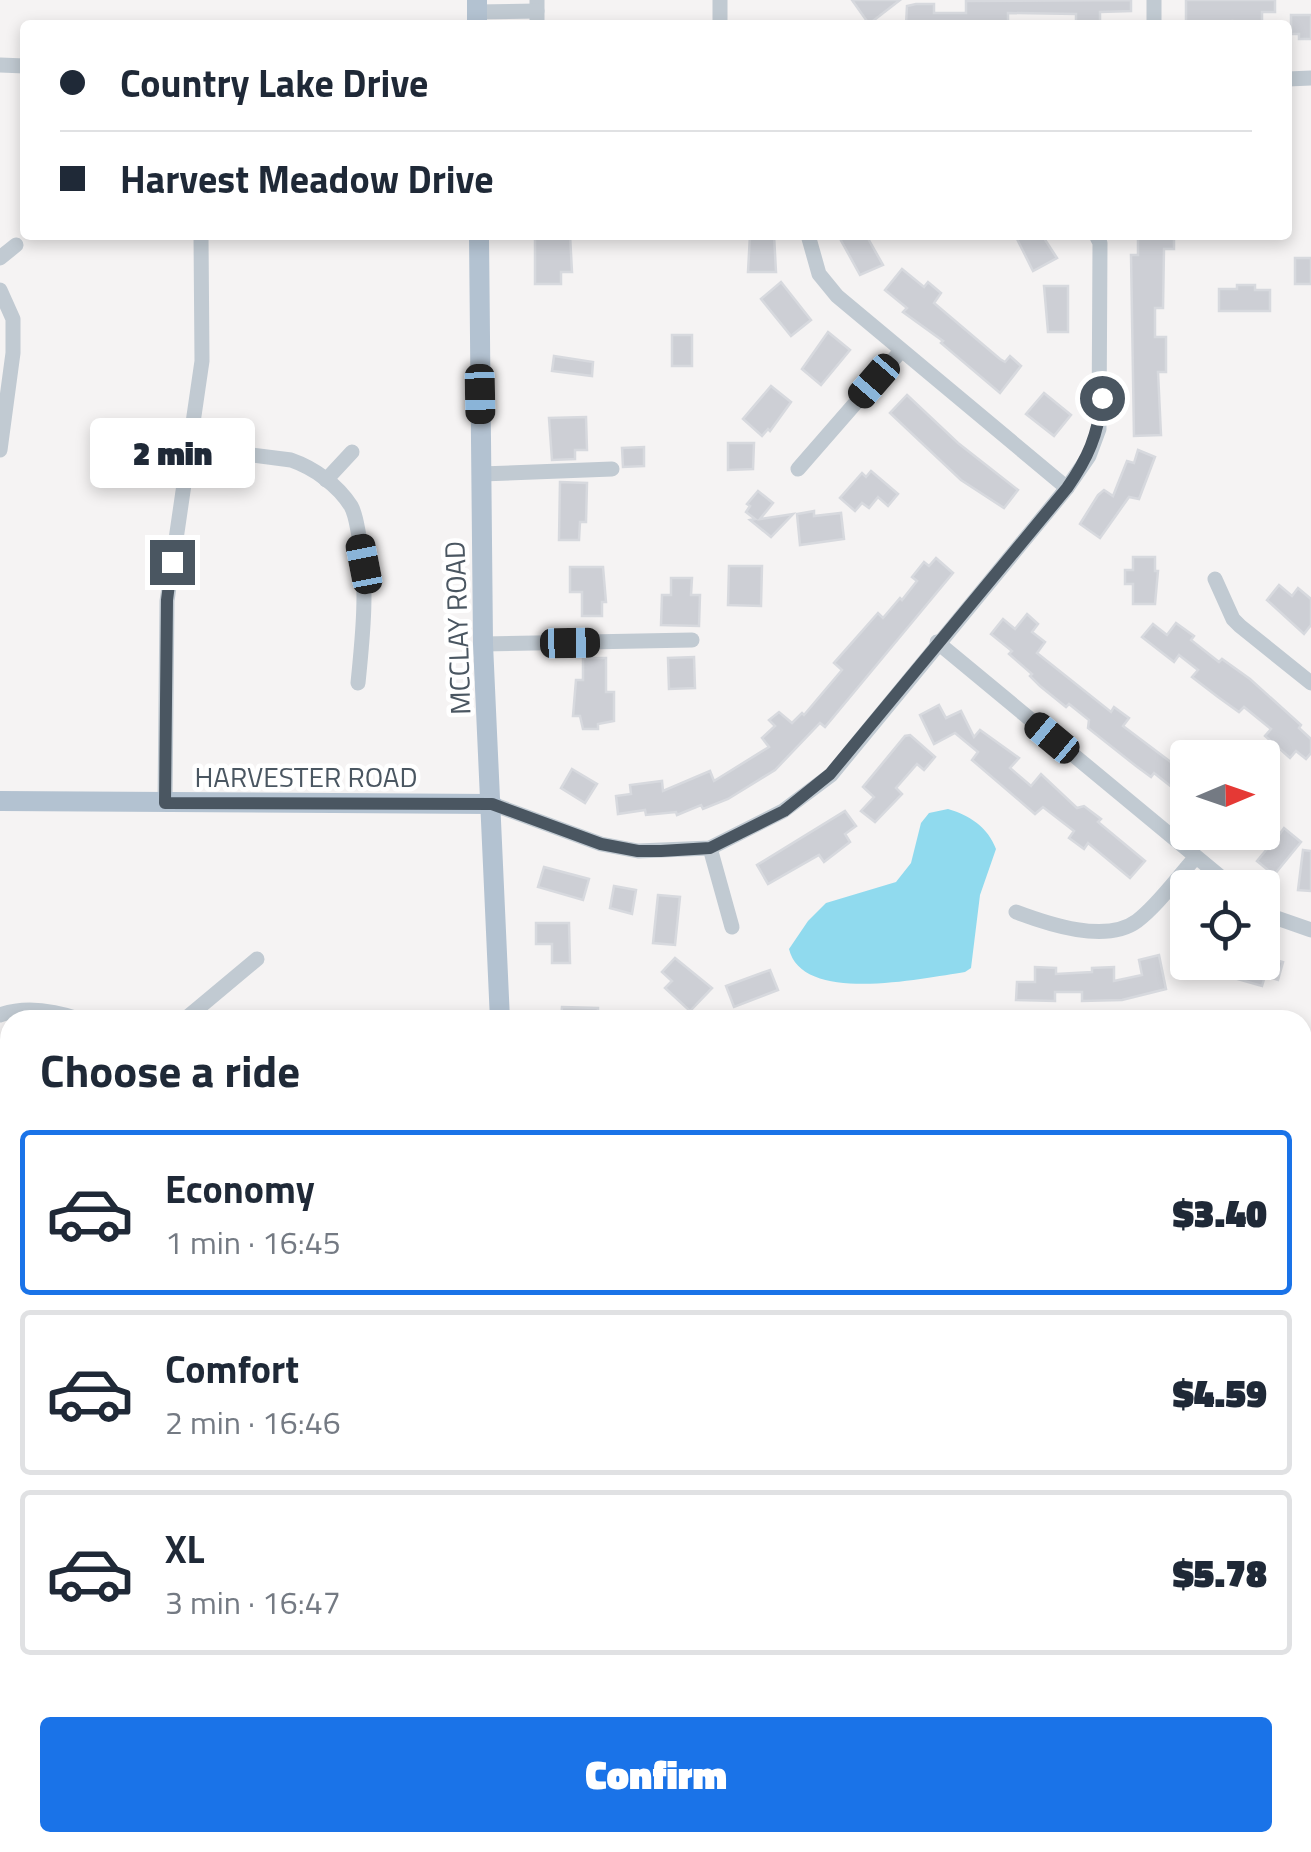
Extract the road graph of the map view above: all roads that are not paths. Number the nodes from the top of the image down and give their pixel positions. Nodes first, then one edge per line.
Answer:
1 (477, 12) edge
2 (537, 12) edge
3 (201, 240) edge
4 (479, 240) edge
5 (809, 240) edge
6 (1098, 240) edge
7 (16, 244) dead end
8 (0, 258) edge
9 (0, 290) edge
10 (900, 352) junction
11 (190, 446) junction
12 (0, 450) edge
13 (352, 452) dead end
14 (798, 468) dead end
15 (612, 470) dead end
16 (482, 474) junction
17 (326, 480) junction
18 (1067, 488) junction
19 (1215, 579) dead end
20 (692, 640) dead end
21 (937, 642) junction
22 (483, 644) junction
23 (358, 683) dead end
24 (1311, 683) edge
25 (0, 801) edge
26 (165, 803) junction
27 (492, 804) junction
28 (710, 848) junction
29 (1195, 858) junction
30 (1211, 870) edge
31 (1016, 912) dead end
32 (1280, 919) edge
33 (732, 926) dead end
34 (1311, 930) edge
35 (257, 960) dead end
36 (196, 1010) edge
37 (500, 1010) edge

1 - 2 street
3 - 11 street
4 - 16 main road, MCCLAY ROAD
5 - 10 street
6 - 18 street
7 - 8 street
9 - 12 street
10 - 14 street
10 - 18 street
11 - 17 street
11 - 26 street
13 - 17 street
15 - 16 street
16 - 22 main road, MCCLAY ROAD
17 - 23 street
18 - 21 street
19 - 24 street
20 - 22 street
21 - 28 street
21 - 29 street
22 - 27 main road, MCCLAY ROAD
25 - 26 main road, HARVESTER ROAD
26 - 27 main road, HARVESTER ROAD
27 - 28 street
27 - 37 main road, MCCLAY ROAD
28 - 33 street
29 - 30 street
29 - 31 street
32 - 34 street
35 - 36 street

